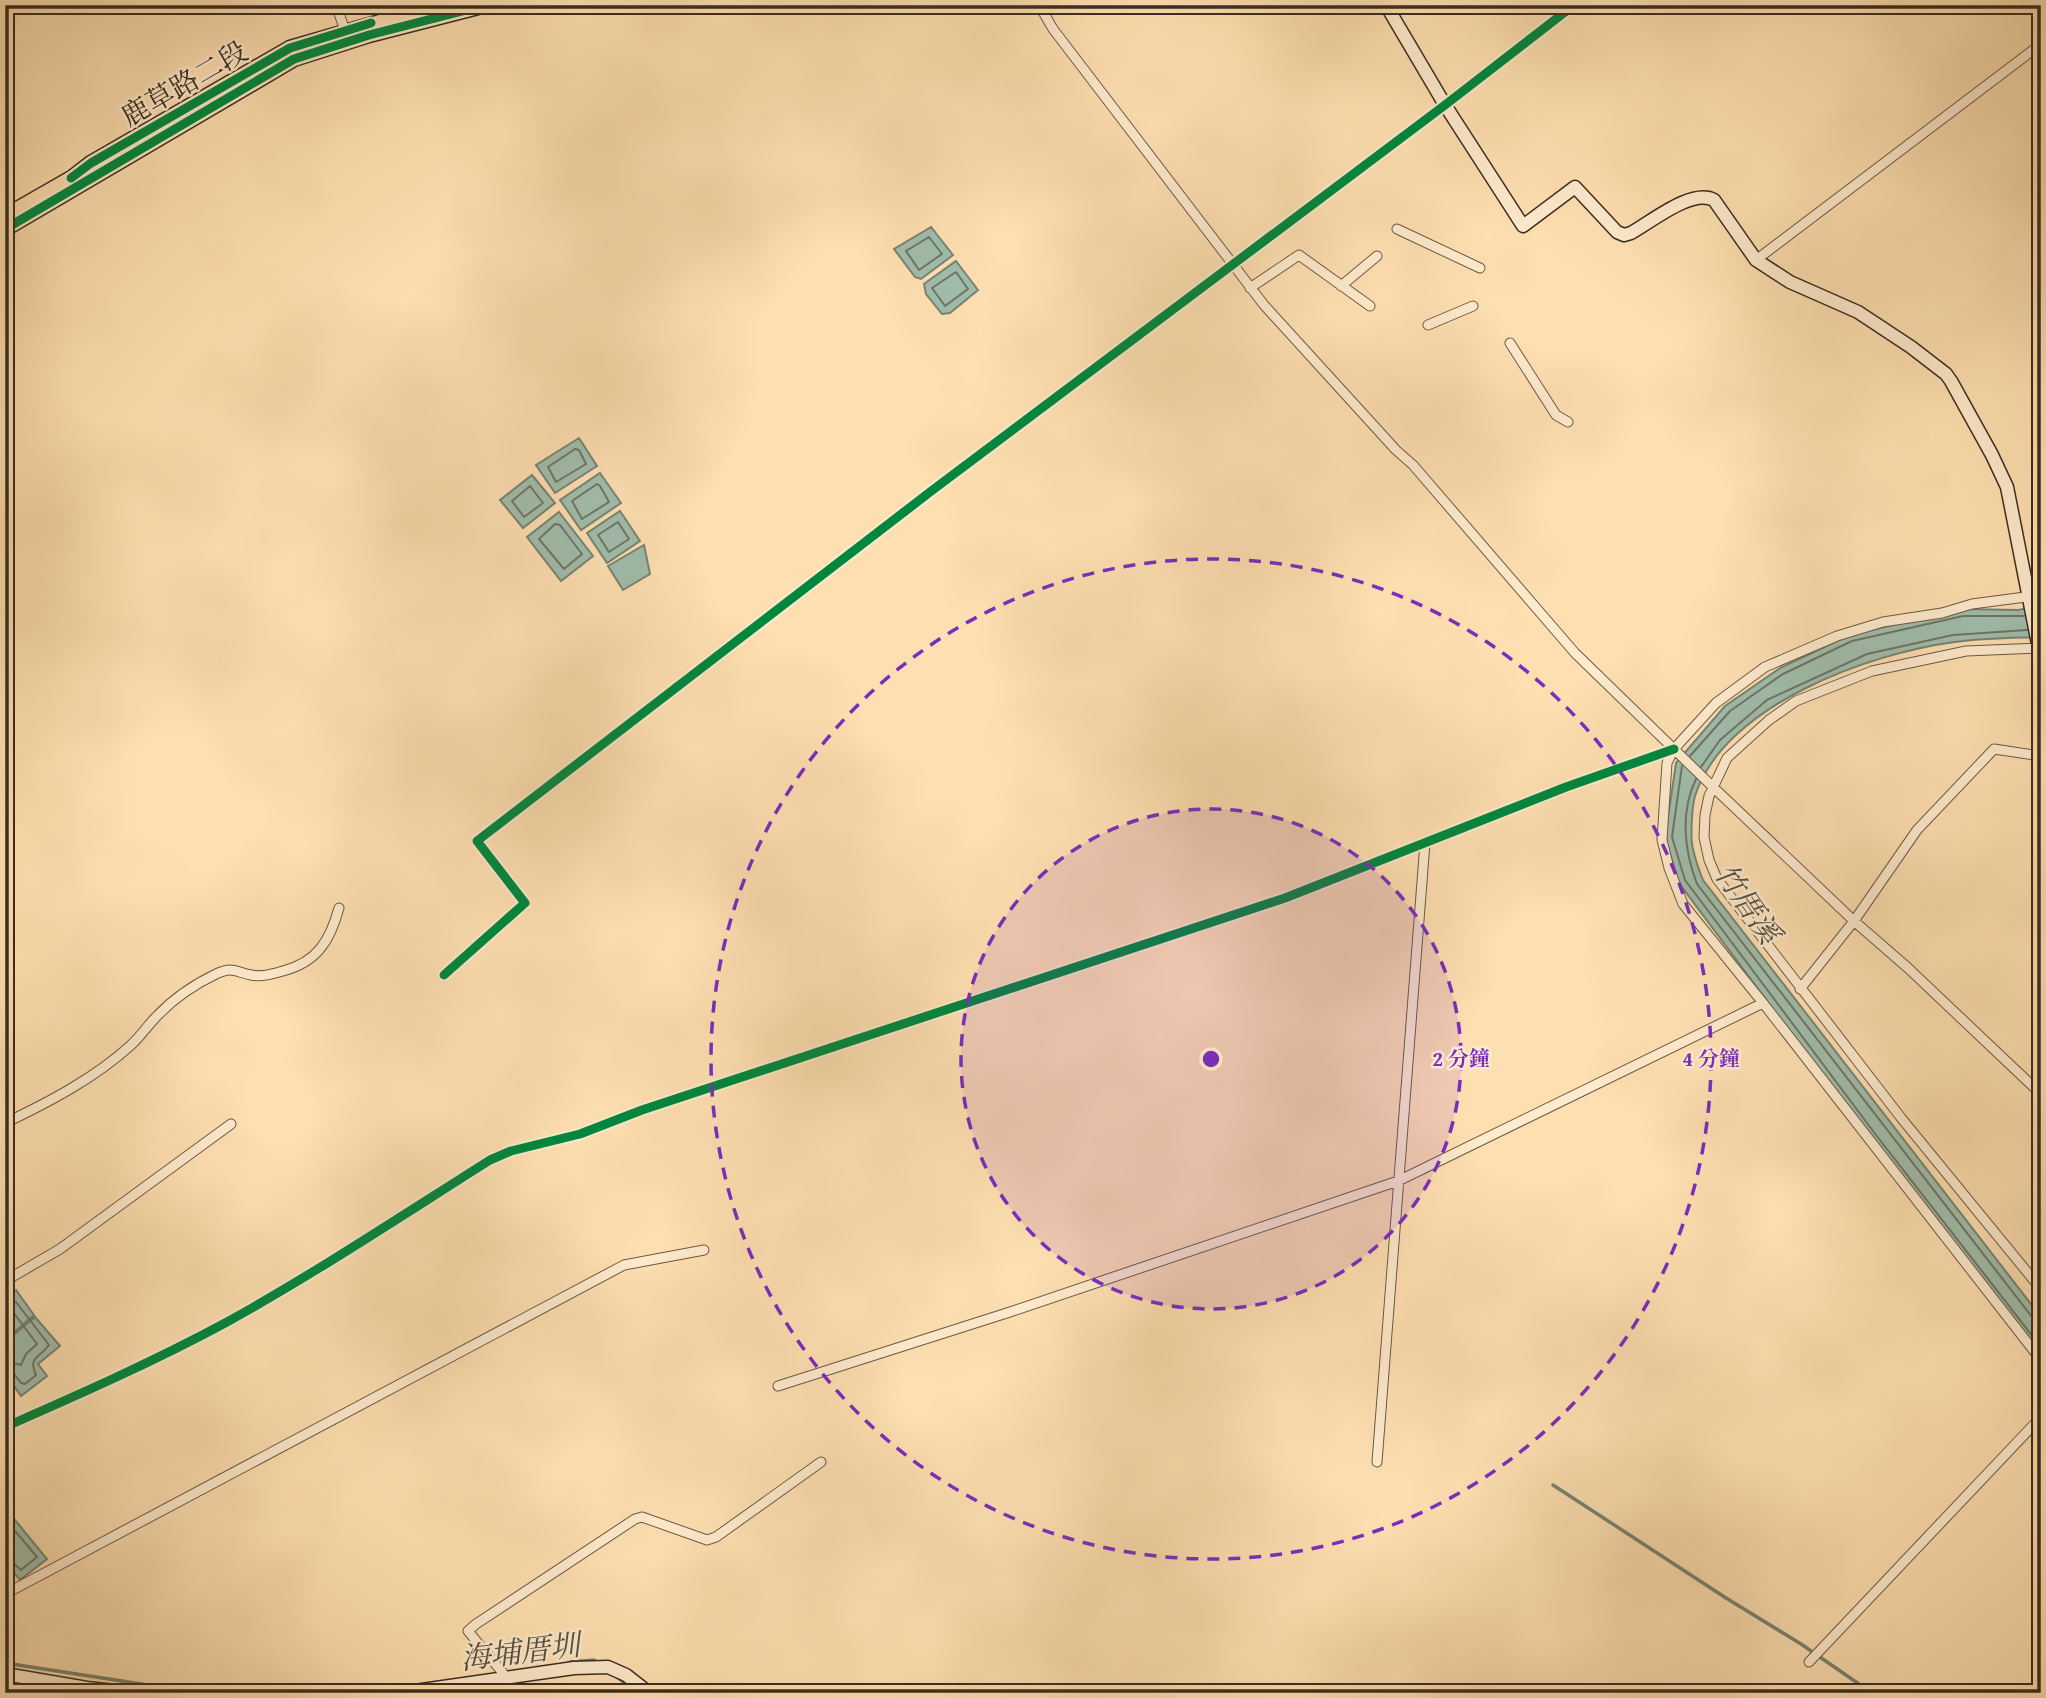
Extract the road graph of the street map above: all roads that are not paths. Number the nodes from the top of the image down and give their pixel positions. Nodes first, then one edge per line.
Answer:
1 (336, 5) edge
2 (439, 5) edge
3 (486, 5) edge
4 (1039, 5) edge
5 (1386, 5) edge
6 (1574, 5) edge
7 (347, 36) junction
8 (2041, 44) edge
9 (1445, 105) junction
10 (5, 216) edge
11 (5, 229) edge
12 (1397, 229) dead end
13 (1377, 256) dead end
14 (1756, 260) junction
15 (1232, 265) junction
16 (1480, 268) dead end
17 (1341, 286) junction
18 (1250, 288) junction
19 (1370, 306) dead end
20 (1473, 306) dead end
21 (1428, 325) dead end
22 (1510, 343) dead end
23 (1569, 422) dead end
24 (2035, 596) edge
25 (2039, 649) edge
26 (1674, 749) junction
27 (2041, 756) edge
28 (1713, 787) junction
29 (1425, 842) junction
30 (340, 908) dead end
31 (1854, 921) junction
32 (444, 975) dead end
33 (1800, 989) junction
34 (1763, 1003) junction
35 (2041, 1094) edge
36 (5, 1124) edge
37 (231, 1124) dead end
38 (1398, 1181) junction
39 (704, 1250) dead end
40 (5, 1281) edge
41 (2041, 1289) edge
42 (2041, 1360) edge
43 (778, 1386) dead end
44 (2041, 1417) edge
45 (5, 1427) edge
46 (821, 1462) dead end
47 (1377, 1462) dead end
48 (5, 1594) edge
49 (1809, 1662) dead end
50 (5, 1674) edge
51 (507, 1678) junction
52 (133, 1693) edge
53 (401, 1693) edge
54 (649, 1693) edge

1 - 7 street
2 - 7 main road, 鹿草路二段
3 - 7 main road, 鹿草路二段
4 - 15 street
5 - 9 street
6 - 9 street
7 - 10 main road, 鹿草路二段
7 - 11 main road, 鹿草路二段
8 - 14 street
9 - 14 street
9 - 15 street
12 - 16 street
13 - 17 street
14 - 24 street
15 - 18 street
15 - 32 street
17 - 18 street
17 - 19 street
18 - 26 street
20 - 21 street
22 - 23 street
24 - 25 street
24 - 26 street
25 - 28 street
26 - 28 street
26 - 29 street
26 - 34 street
27 - 31 street
28 - 31 street
28 - 33 street
29 - 38 street
29 - 45 street
30 - 36 street
31 - 33 street
31 - 35 street
33 - 41 street
34 - 38 street
34 - 42 street
37 - 40 street
38 - 43 street
38 - 47 street
39 - 48 street
44 - 49 street
46 - 51 street
50 - 52 street
51 - 53 street
51 - 54 street

